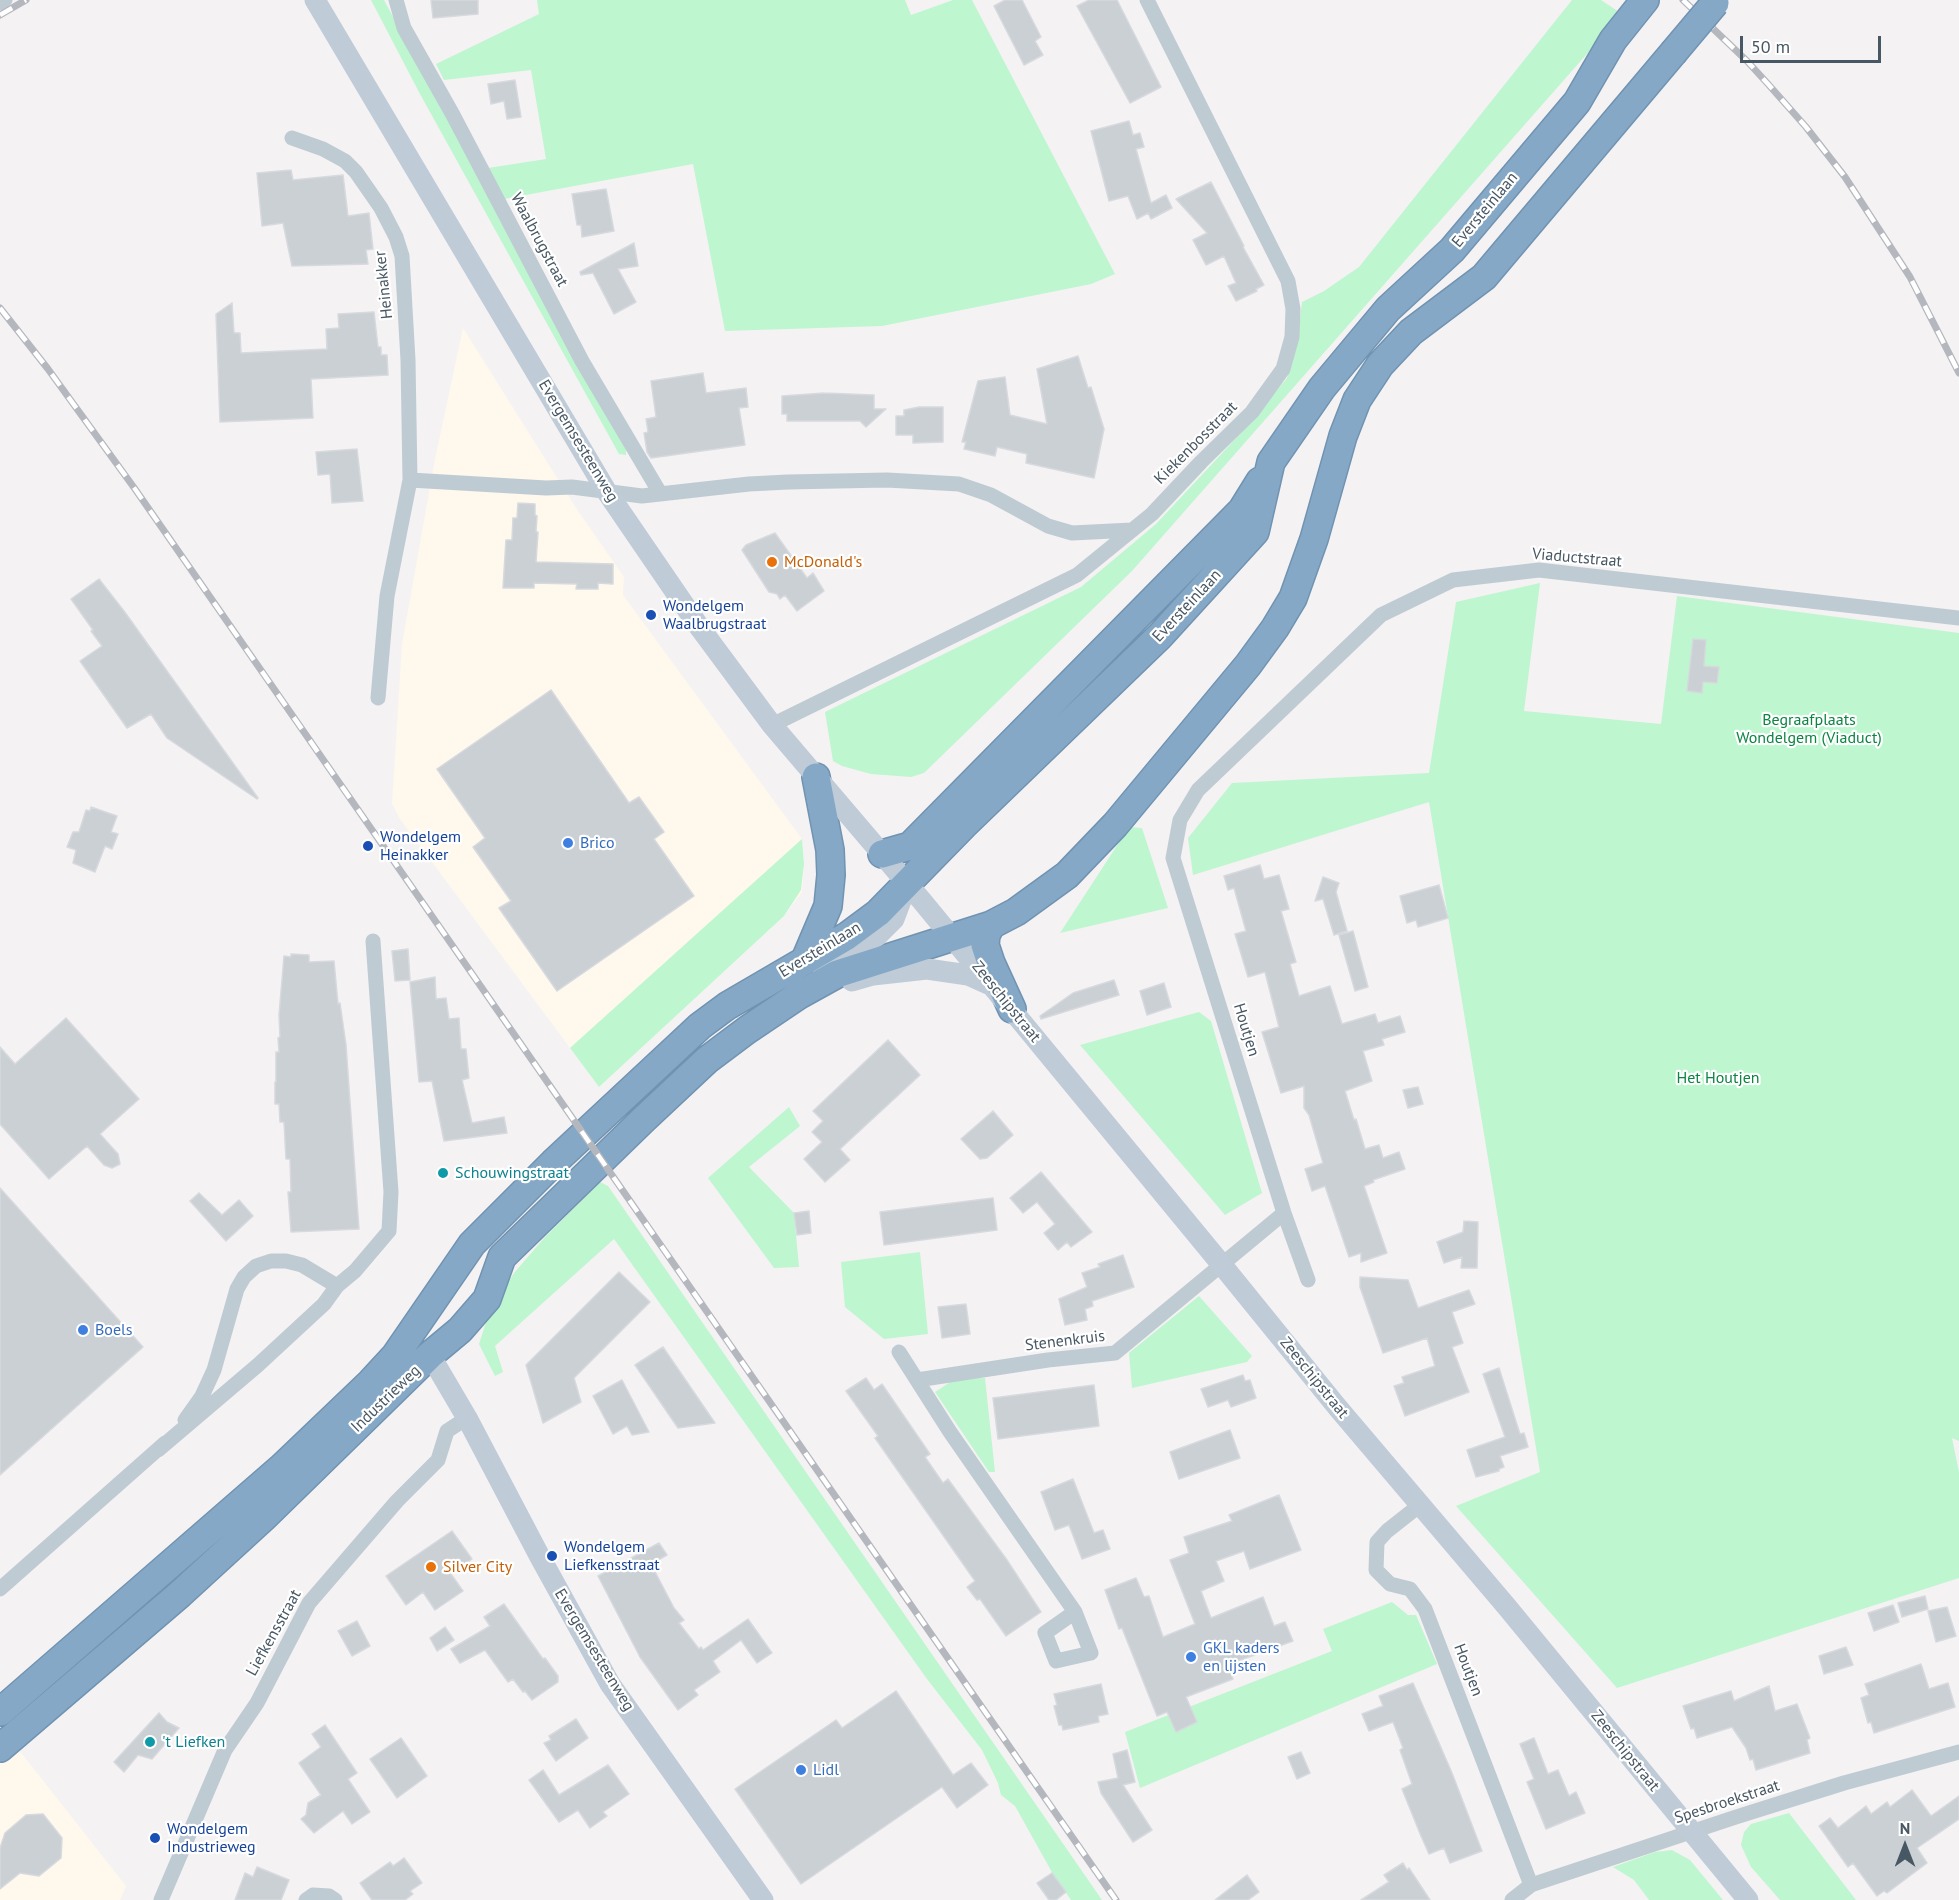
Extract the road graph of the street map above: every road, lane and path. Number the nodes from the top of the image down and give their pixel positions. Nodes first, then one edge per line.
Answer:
1 (5, 0) edge
2 (315, 0) edge
3 (396, 0) edge
4 (1147, 0) edge
5 (1717, 2) edge
6 (0, 3) edge
7 (1642, 3) edge
8 (292, 138) dead end
9 (1272, 462) junction
10 (410, 480) junction
11 (607, 492) junction
12 (660, 493) junction
13 (1131, 530) junction
14 (1959, 618) edge
15 (378, 698) dead end
16 (772, 725) junction
17 (816, 777) junction
18 (882, 854) junction
19 (1173, 858) joint
20 (907, 884) junction
21 (991, 925) junction
22 (953, 938) junction
23 (373, 941) dead end
24 (805, 960) junction
25 (992, 985) junction
26 (799, 995) junction
27 (1012, 1009) junction
28 (700, 1026) joint
29 (1284, 1213) junction
30 (1222, 1265) junction
31 (1308, 1280) dead end
32 (337, 1286) junction
33 (899, 1352) dead end
34 (430, 1355) junction
35 (917, 1380) junction
36 (467, 1418) junction
37 (158, 1450) junction
38 (1420, 1505) junction
39 (0, 1589) edge
40 (1075, 1612) dead end
41 (0, 1712) edge
42 (0, 1748) edge
43 (1959, 1752) edge
44 (1691, 1832) junction
45 (1531, 1885) junction
46 (160, 1900) edge
47 (306, 1900) edge
48 (335, 1900) edge
49 (763, 1900) edge
50 (1512, 1900) edge
51 (1748, 1900) edge

1 - 6 street
2 - 11 main road, Evergemsesteenweg
3 - 12 street, Waalbrugstraat
4 - 13 street, Kiekenbosstraat
5 - 21 highway, Industrieweg, bridge
7 - 9 highway, Eversteinlaan
8 - 10 street, Heinakker
9 - 18 highway
9 - 20 highway, Eversteinlaan
10 - 11 street
10 - 15 street, Heinakker
11 - 12 street
11 - 16 main road, Evergemsesteenweg
12 - 13 street
13 - 16 street, Kiekenbosstraat
14 - 19 street, Viaductstraat
16 - 17 main road, Evergemsesteenweg
17 - 18 main road, Evergemsesteenweg
17 - 24 highway
18 - 20 main road, Zeeschipstraat
19 - 29 street, Houtjen
20 - 22 main road, Zeeschipstraat
20 - 24 highway, Eversteinlaan
20 - 26 main road
21 - 22 highway, Industrieweg
21 - 27 highway
22 - 25 main road, Zeeschipstraat
22 - 26 highway, Industrieweg
23 - 32 street
24 - 28 highway, Eversteinlaan
25 - 26 main road
25 - 27 main road, Zeeschipstraat
26 - 34 highway, Industrieweg
27 - 30 main road, Zeeschipstraat
28 - 41 highway, Industrieweg
29 - 30 street
29 - 31 street, Houtjen
30 - 35 street, Stenenkruis
30 - 38 main road, Zeeschipstraat
32 - 37 street
32 - 37 street
33 - 35 street
34 - 36 main road, Evergemsesteenweg
34 - 42 highway, Industrieweg
35 - 40 street
36 - 46 street, Liefkensstraat
36 - 49 main road, Evergemsesteenweg
37 - 39 street
38 - 44 main road, Zeeschipstraat
38 - 45 street, Houtjen
43 - 44 street, Spesbroekstraat
44 - 45 street, Spesbroekstraat
44 - 51 main road, Zeeschipstraat
45 - 50 street, Spesbroekstraat
47 - 48 street

